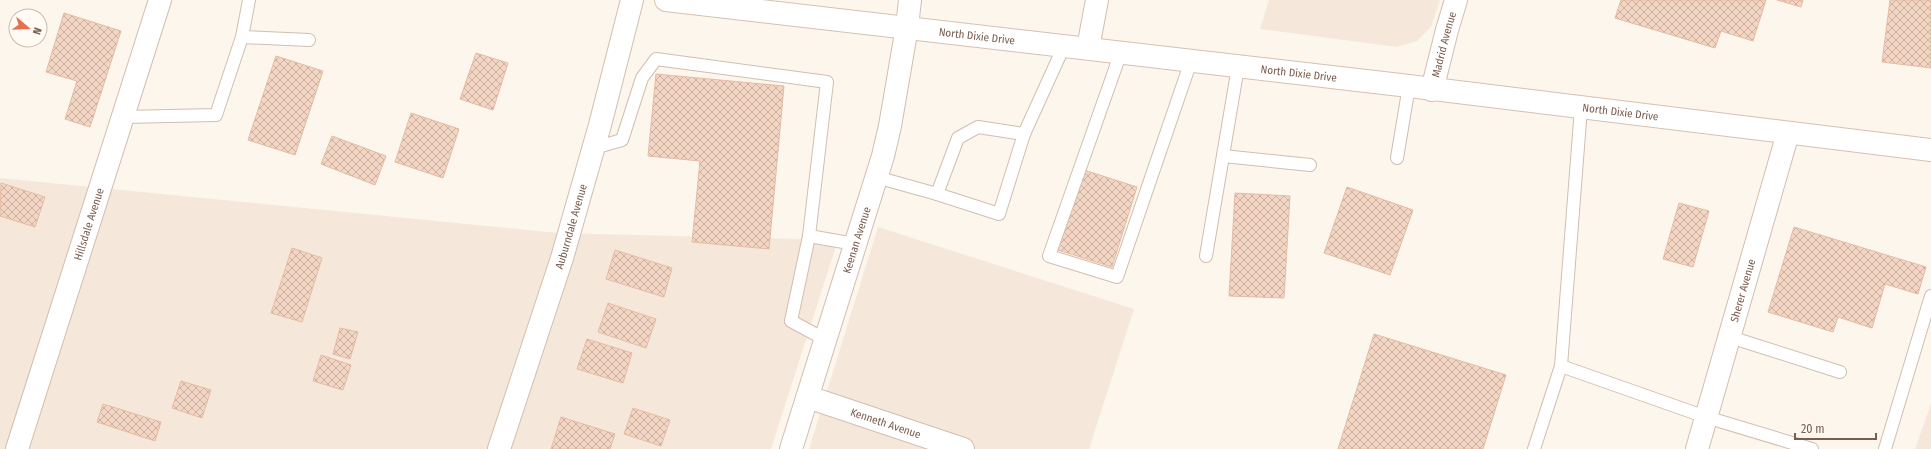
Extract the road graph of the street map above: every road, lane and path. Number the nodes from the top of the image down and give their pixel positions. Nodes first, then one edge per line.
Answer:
1 (160, 0) edge
2 (249, 0) edge
3 (632, 0) edge
4 (666, 0) edge
5 (910, 0) edge
6 (1097, 0) edge
7 (1456, 0) edge
8 (690, 1) edge
9 (907, 27) junction
10 (242, 37) junction
11 (309, 40) dead end
12 (1064, 46) junction
13 (1088, 48) junction
14 (1121, 52) junction
15 (1191, 61) junction
16 (1238, 67) junction
17 (1409, 86) junction
18 (1432, 90) junction
19 (1581, 108) junction
20 (123, 117) junction
21 (1788, 133) junction
22 (1024, 134) junction
23 (594, 148) junction
24 (1931, 150) edge
25 (1223, 156) junction
26 (1397, 158) dead end
27 (1310, 165) dead end
28 (876, 177) junction
29 (937, 194) junction
30 (809, 236) junction
31 (855, 244) junction
32 (1206, 256) dead end
33 (1931, 296) edge
34 (1730, 336) junction
35 (826, 340) junction
36 (1561, 366) junction
37 (1840, 372) dead end
38 (808, 397) junction
39 (1706, 417) junction
40 (17, 449) edge
41 (499, 449) edge
42 (791, 449) edge
43 (963, 449) edge
44 (1534, 449) edge
45 (1697, 449) edge
46 (1812, 449) edge
47 (1885, 449) edge

1 - 20 street, Hillsdale Avenue
2 - 10 lane
3 - 23 street, Auburndale Avenue
4 - 8 street, North Dixie Drive
5 - 9 street, Keenan Avenue
6 - 13 street
7 - 18 street, Madrid Avenue
8 - 9 street, North Dixie Drive
9 - 12 street, North Dixie Drive
9 - 28 street, Keenan Avenue
10 - 11 lane
10 - 20 lane
12 - 13 street, North Dixie Drive
12 - 22 lane
13 - 14 street, North Dixie Drive
14 - 15 street, North Dixie Drive
14 - 15 lane
15 - 16 street, North Dixie Drive
16 - 17 street, North Dixie Drive
16 - 25 lane
17 - 18 street, North Dixie Drive
17 - 26 lane
18 - 19 street, North Dixie Drive
19 - 21 street, North Dixie Drive
19 - 36 lane
20 - 40 street, Hillsdale Avenue
21 - 24 street, North Dixie Drive
21 - 34 street, Sherer Avenue
22 - 29 lane
22 - 29 lane
23 - 30 lane
23 - 41 street, Auburndale Avenue
25 - 27 lane
25 - 32 lane
28 - 29 lane
28 - 31 street, Keenan Avenue
30 - 31 lane
30 - 35 lane
31 - 35 street, Keenan Avenue
33 - 47 lane
34 - 37 lane
34 - 39 street, Sherer Avenue
35 - 38 street, Keenan Avenue
36 - 39 lane
36 - 44 lane
38 - 42 street, Keenan Avenue
38 - 43 street, Kenneth Avenue
39 - 45 street, Sherer Avenue
39 - 46 lane

